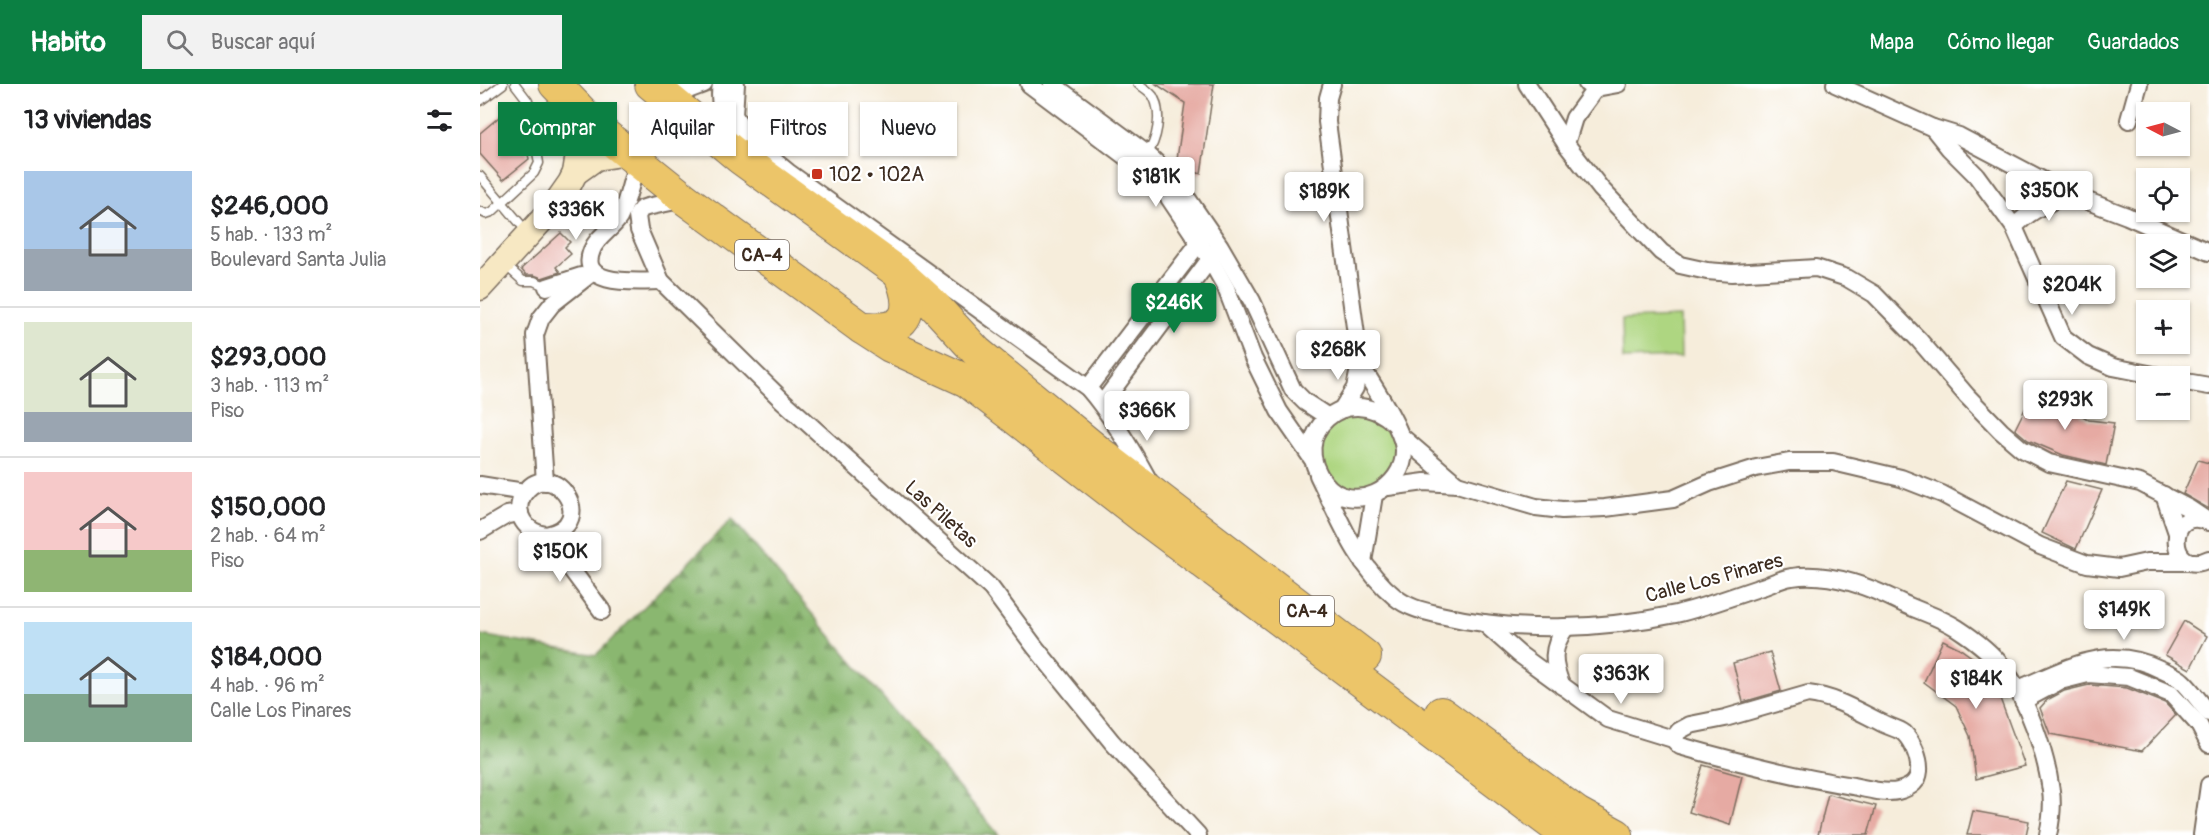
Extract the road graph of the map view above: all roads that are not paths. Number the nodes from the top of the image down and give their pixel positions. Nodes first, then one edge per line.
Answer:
1 (503, 84) edge
2 (515, 84) edge
3 (555, 84) edge
4 (704, 84) edge
5 (721, 84) edge
6 (736, 84) edge
7 (1029, 84) edge
8 (1052, 84) edge
9 (1138, 84) edge
10 (1332, 84) edge
11 (1527, 84) edge
12 (1618, 84) edge
13 (1834, 84) edge
14 (2139, 84) edge
15 (1592, 86) edge
16 (493, 87) edge
17 (655, 88) edge
18 (480, 101) edge
19 (572, 102) edge
20 (2129, 120) dead end
21 (1933, 128) junction
22 (1566, 144) junction
23 (617, 145) edge
24 (578, 156) edge
25 (632, 157) junction
26 (740, 158) junction
27 (1142, 160) junction
28 (575, 173) junction
29 (480, 176) edge
30 (2069, 194) junction
31 (686, 199) junction
32 (502, 202) junction
33 (480, 211) edge
34 (614, 225) junction
35 (2014, 227) junction
36 (529, 234) junction
37 (843, 234) junction
38 (1204, 236) junction
39 (643, 240) junction
40 (886, 242) junction
41 (1215, 252) junction
42 (2209, 252) edge
43 (503, 263) junction
44 (593, 272) junction
45 (899, 273) junction
46 (661, 282) junction
47 (547, 287) joint
48 (480, 288) edge
49 (862, 328) junction
50 (1360, 364) junction
51 (2136, 371) edge
52 (2190, 383) edge
53 (2209, 386) edge
54 (1088, 388) junction
55 (1101, 404) junction
56 (1335, 413) junction
57 (1398, 429) junction
58 (1316, 467) junction
59 (545, 482) junction
60 (1457, 484) junction
61 (480, 485) edge
62 (1381, 491) junction
63 (525, 492) junction
64 (2164, 495) junction
65 (1159, 500) junction
66 (520, 513) junction
67 (2208, 521) edge
68 (480, 531) edge
69 (546, 535) junction
70 (2176, 536) junction
71 (1363, 562) junction
72 (2147, 562) junction
73 (2203, 562) edge
74 (602, 611) dead end
75 (1484, 623) junction
76 (1566, 627) junction
77 (1562, 687) junction
78 (2019, 695) junction
79 (2209, 713) edge
80 (1673, 739) junction
81 (2209, 744) edge
82 (2209, 785) edge
83 (1198, 835) edge
84 (1569, 835) edge
85 (1617, 835) edge
86 (2048, 835) edge
87 (2202, 835) edge

1 - 16 lane
2 - 32 lane
3 - 19 highway, CA-4
4 - 17 street
5 - 26 street
6 - 40 street
7 - 27 street
8 - 27 street
9 - 27 lane
10 - 50 street
11 - 22 street
12 - 15 street
13 - 21 street
14 - 20 street
15 - 22 street
16 - 18 lane
17 - 26 highway, CA-4
21 - 30 street
21 - 35 street
22 - 64 street
23 - 25 highway, CA-4
24 - 28 main road
25 - 28 main road
25 - 31 highway, CA-4
25 - 34 street
26 - 37 highway, CA-4
27 - 38 street
28 - 36 main road
29 - 32 lane
30 - 35 street
30 - 42 street
31 - 39 street, Las Piletas
31 - 49 highway, CA-4
32 - 33 lane
32 - 36 lane
34 - 39 street
34 - 44 street
35 - 51 street
36 - 43 main road
37 - 40 highway
37 - 45 highway, CA-4
38 - 41 street
38 - 54 street
39 - 46 street, Las Piletas
40 - 54 street
41 - 55 street
41 - 56 street
41 - 58 street
43 - 47 lane
43 - 48 main road
44 - 46 street
44 - 47 street
44 - 59 street
45 - 49 highway
45 - 65 highway, CA-4
46 - 83 street, Las Piletas
49 - 84 highway, CA-4
50 - 56 street
50 - 57 street
52 - 53 street
54 - 55 street
55 - 65 street
56 - 57 street
56 - 58 street
57 - 60 street
57 - 62 street
58 - 62 street
58 - 71 street, Calle Los Pinares
59 - 63 street
59 - 69 street
60 - 62 street
60 - 72 street
61 - 63 street
62 - 71 street
63 - 66 street
64 - 67 street
64 - 70 street
65 - 85 highway, CA-4
66 - 68 street
66 - 69 street
67 - 70 street
69 - 74 street
70 - 72 street
70 - 73 street
71 - 75 street, Calle Los Pinares
72 - 73 street
75 - 76 street, Calle Los Pinares
75 - 77 street
76 - 77 street
76 - 78 street, Calle Los Pinares
77 - 80 street
78 - 79 street
78 - 81 street
78 - 86 street, Calle Los Pinares
80 - 80 street
82 - 87 street

